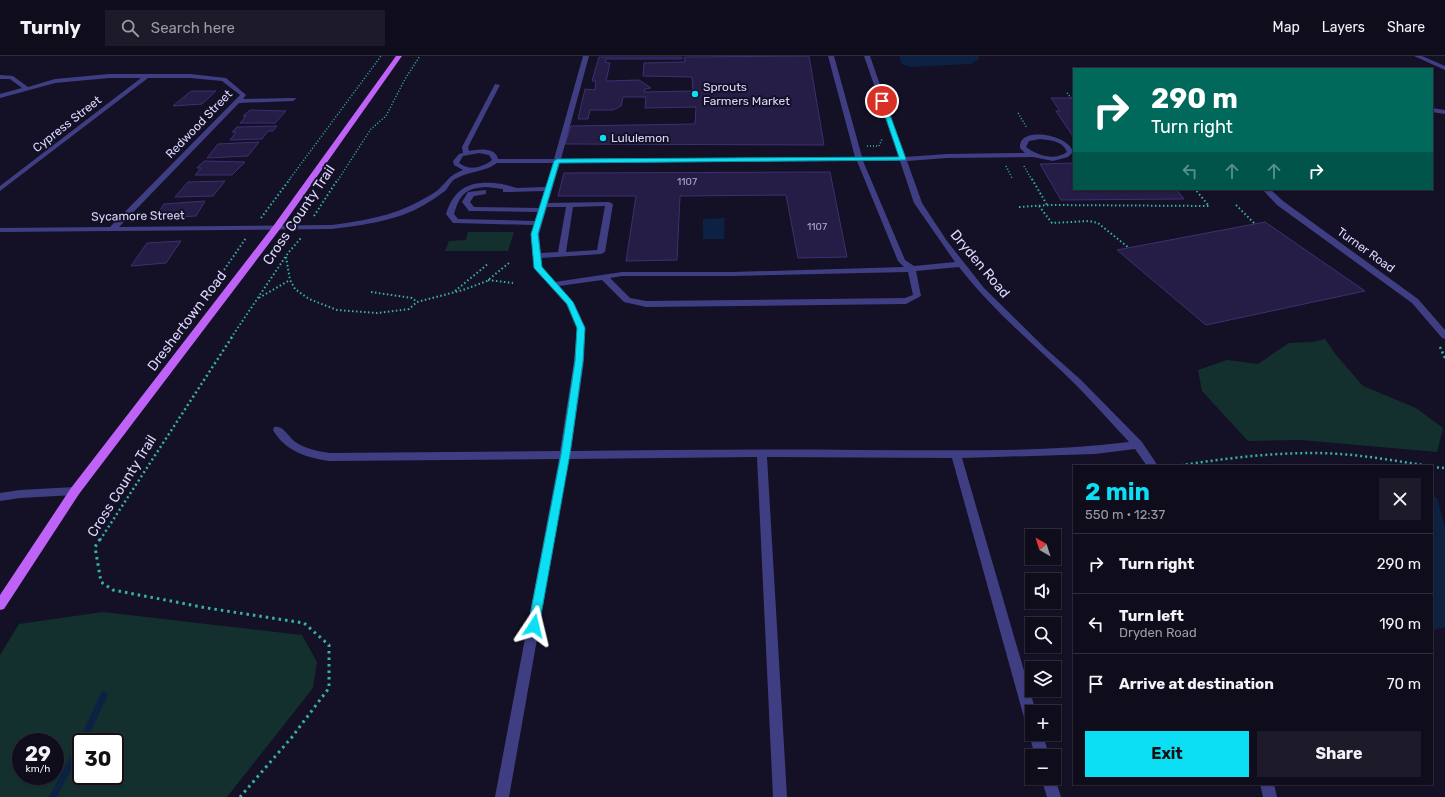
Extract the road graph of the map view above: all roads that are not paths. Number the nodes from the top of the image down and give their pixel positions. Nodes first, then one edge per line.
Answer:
1 (399, 56) edge
2 (586, 56) edge
3 (831, 56) edge
4 (867, 56) edge
5 (1417, 56) edge
6 (1431, 56) edge
7 (1445, 63) edge
8 (1445, 68) edge
9 (147, 76) junction
10 (0, 77) edge
11 (497, 85) dead end
12 (26, 88) junction
13 (0, 96) edge
14 (293, 99) dead end
15 (238, 101) junction
16 (1433, 110) edge
17 (1445, 112) edge
18 (466, 153) junction
19 (1032, 155) junction
20 (859, 159) junction
21 (903, 159) junction
22 (495, 161) junction
23 (557, 161) junction
24 (456, 164) junction
25 (470, 170) junction
26 (452, 177) junction
27 (0, 189) edge
28 (513, 189) junction
29 (548, 190) junction
30 (1267, 190) edge
31 (570, 205) junction
32 (543, 208) junction
33 (538, 223) junction
34 (277, 227) junction
35 (113, 228) junction
36 (0, 230) edge
37 (562, 254) junction
38 (537, 256) junction
39 (962, 264) junction
40 (912, 269) junction
41 (604, 277) junction
42 (554, 285) junction
43 (1445, 336) edge
44 (278, 430) dead end
45 (1138, 445) junction
46 (762, 453) junction
47 (565, 454) junction
48 (956, 454) junction
49 (1152, 465) edge
50 (75, 492) junction
51 (0, 497) edge
52 (0, 605) edge
53 (1027, 705) edge
54 (1050, 785) edge
55 (1267, 785) edge
56 (502, 797) edge
57 (780, 797) edge
58 (1054, 797) edge
59 (1270, 797) edge

1 - 34 main road, Dreshertown Road
2 - 23 street
3 - 20 street
4 - 21 street, Dryden Road
5 - 8 street
6 - 7 street
9 - 12 street, Redwood Street
9 - 15 street, Redwood Street
9 - 27 street, Cypress Street
10 - 12 street
11 - 18 street
12 - 13 street, Redwood Street
14 - 15 street
15 - 35 street, Redwood Street
16 - 17 street
18 - 22 street
18 - 24 street
19 - 19 street
19 - 21 street
20 - 21 street
20 - 23 street
20 - 40 street
21 - 39 street, Dryden Road
22 - 23 street
22 - 25 street
23 - 29 street
24 - 25 street
24 - 26 street
25 - 26 street
26 - 34 street, Sycamore Street
28 - 29 street
28 - 32 street
28 - 33 street
29 - 32 street
30 - 43 street, Turner Road
31 - 32 street
31 - 37 street
31 - 37 street
32 - 33 street
33 - 38 street
34 - 35 street, Sycamore Street
34 - 50 main road, Dreshertown Road
35 - 36 street, Sycamore Street
37 - 38 street
38 - 42 street
39 - 40 street
39 - 45 street, Dryden Road
40 - 41 street
40 - 41 street
41 - 42 street
42 - 47 street
44 - 47 street
45 - 48 street
45 - 49 street, Dryden Road
46 - 47 street
46 - 48 street
46 - 57 street
47 - 56 street
48 - 53 street
50 - 51 street
50 - 52 main road, Dreshertown Road
54 - 58 street
55 - 59 street

